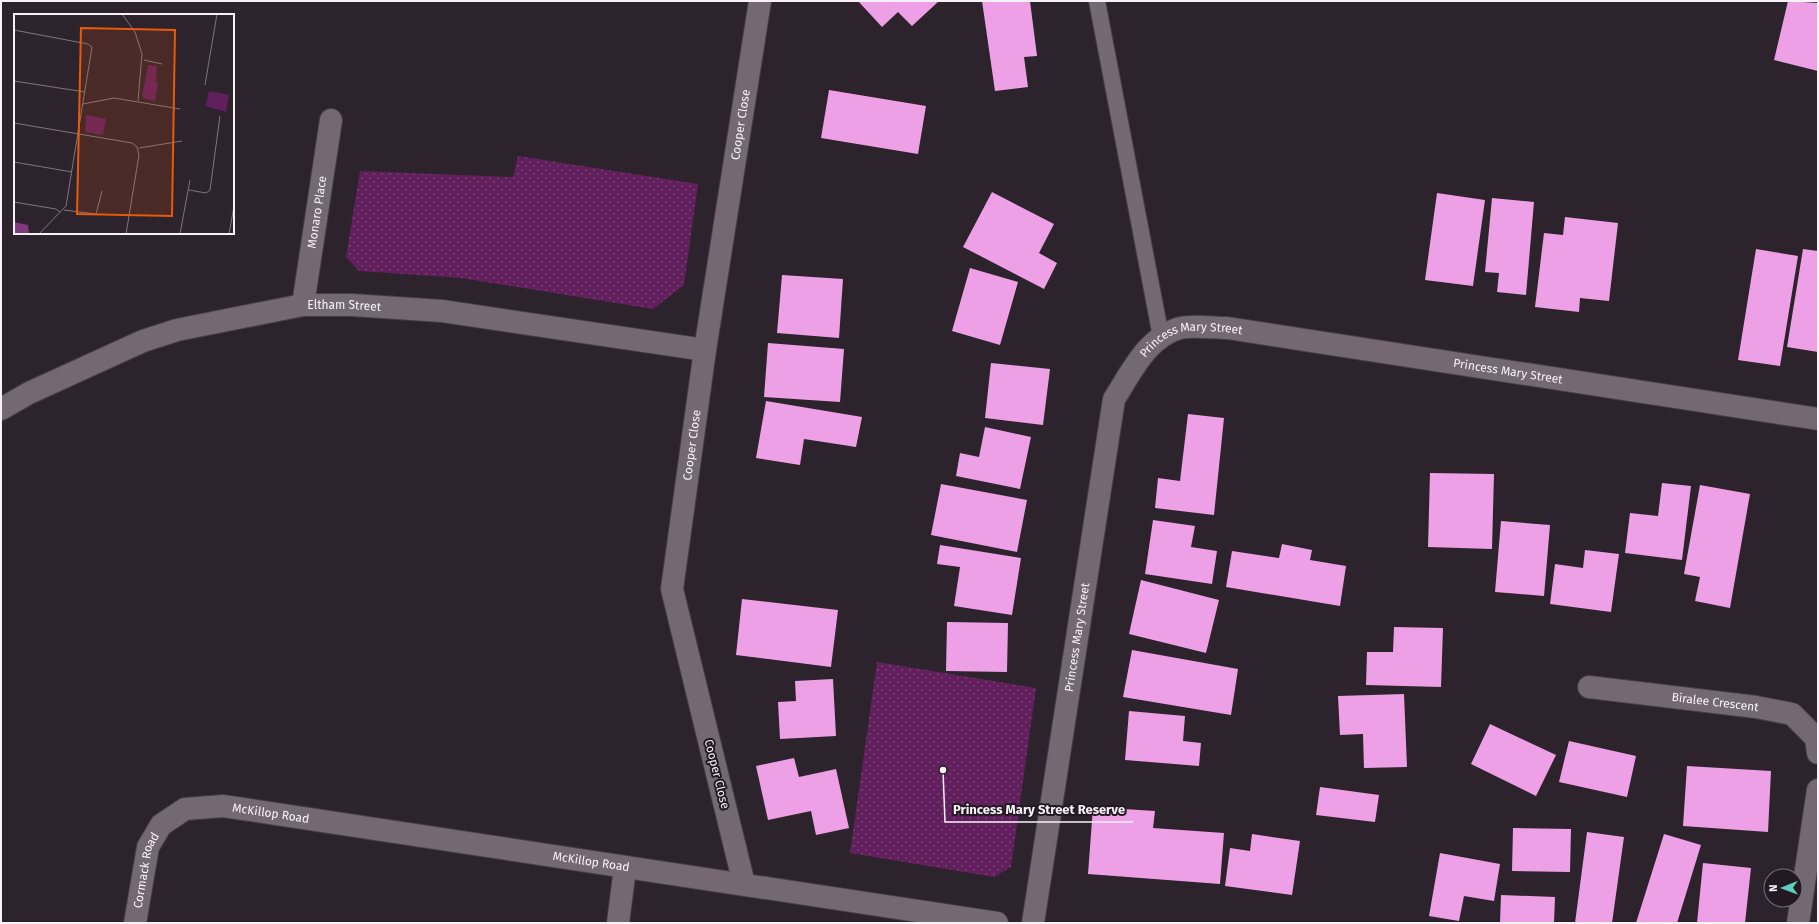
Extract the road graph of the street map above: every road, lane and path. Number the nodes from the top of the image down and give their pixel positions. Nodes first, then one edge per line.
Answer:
1 (760, 1) edge
2 (1097, 1) edge
3 (332, 120) dead end
4 (303, 305) junction
5 (1161, 337) junction
6 (705, 350) junction
7 (1, 409) edge
8 (1818, 419) edge
9 (1589, 687) dead end
10 (1818, 753) edge
11 (1818, 790) edge
12 (185, 809) joint
13 (625, 868) junction
14 (744, 884) junction
15 (135, 923) edge
16 (618, 923) edge
17 (996, 923) edge
18 (1033, 923) edge
19 (1798, 923) edge

1 - 6 street, Cooper Close
2 - 5 lane
3 - 4 street, Monaro Place
4 - 6 street, Eltham Street
4 - 7 street, Eltham Street
5 - 8 street, Princess Mary Street
5 - 18 street, Princess Mary Street
6 - 14 street, Cooper Close
9 - 10 street, Biralee Crescent
11 - 19 street
12 - 13 street, McKillop Road
12 - 15 street, Cormack Road
13 - 14 street, McKillop Road
13 - 16 street
14 - 17 street, McKillop Road

